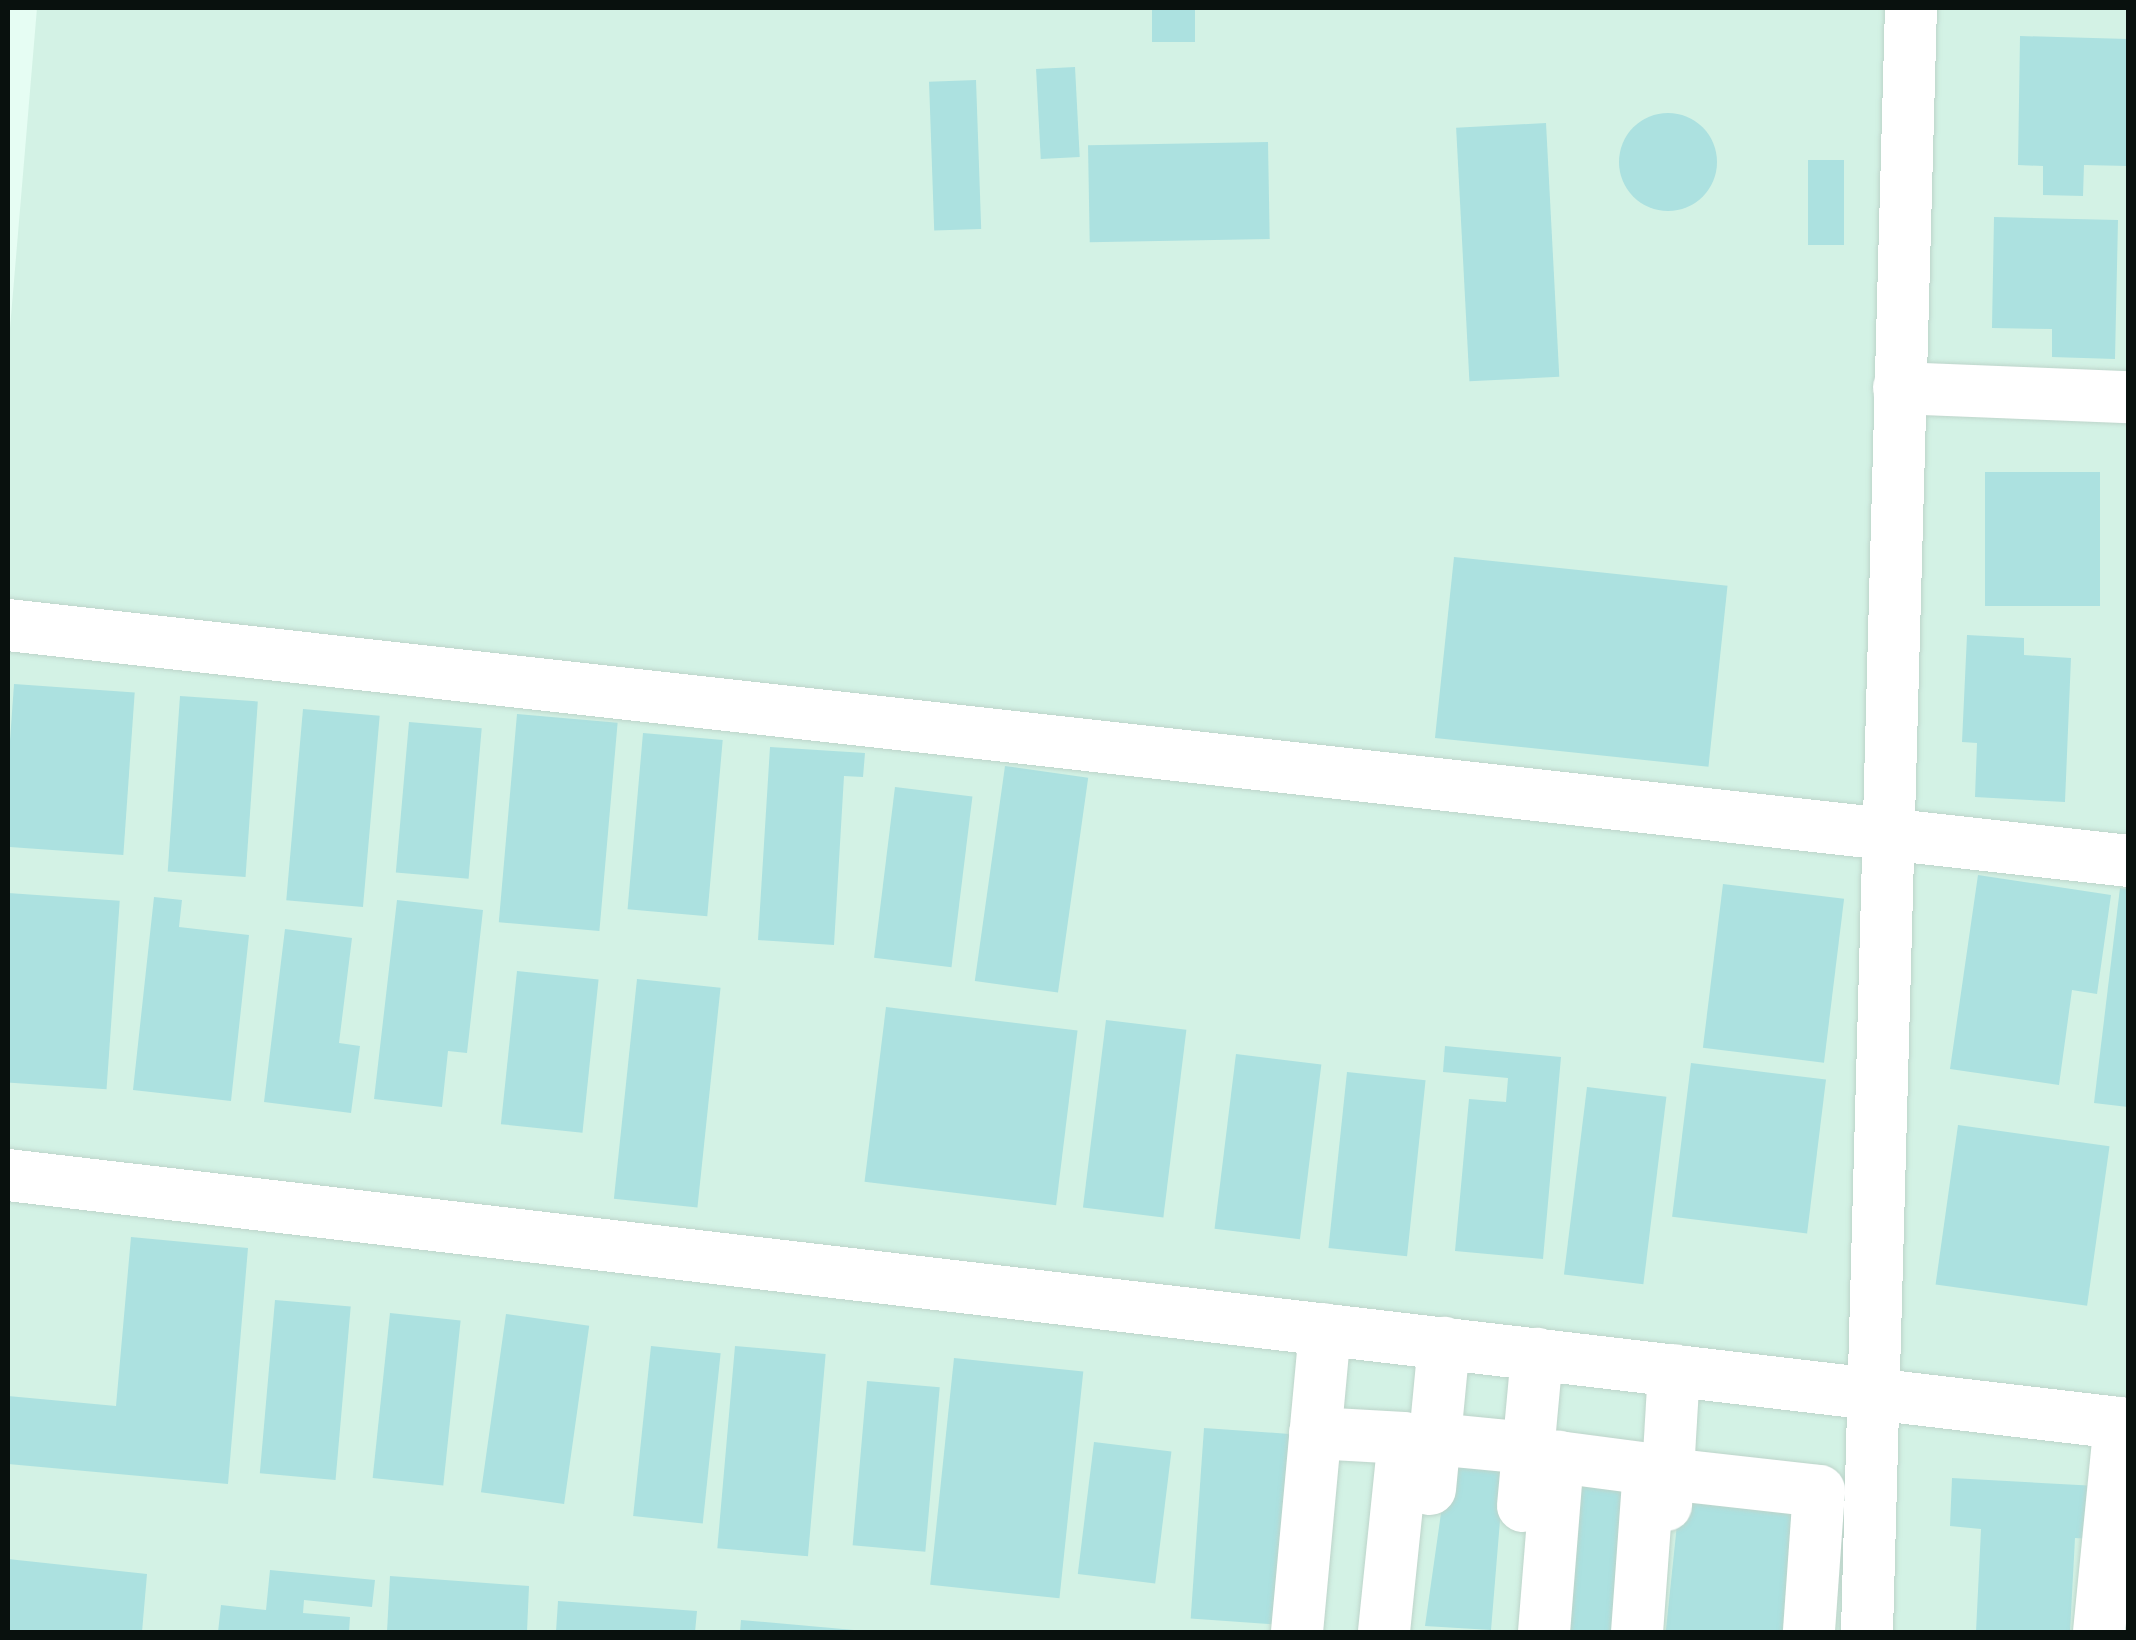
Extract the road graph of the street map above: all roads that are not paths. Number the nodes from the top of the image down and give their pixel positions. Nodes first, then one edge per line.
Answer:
1 (1911, 8) edge
2 (1899, 388) junction
3 (2128, 396) edge
4 (8, 626) edge
5 (1890, 836) junction
6 (2128, 861) edge
7 (8, 1175) edge
8 (1325, 1329) junction
9 (1444, 1343) junction
10 (1555, 1356) junction
11 (1674, 1370) junction
12 (1878, 1394) junction
13 (2124, 1423) edge
14 (1314, 1433) junction
15 (1434, 1439) junction
16 (1543, 1453) junction
17 (1668, 1474) junction
18 (2119, 1522) edge
19 (1401, 1621) edge
20 (1297, 1632) edge
21 (1514, 1632) edge
22 (1544, 1632) edge
23 (1636, 1632) edge
24 (1656, 1632) edge
25 (1808, 1632) edge
26 (1867, 1632) edge
27 (2099, 1632) edge

1 - 2 street
2 - 3 street
2 - 5 street
4 - 5 street
5 - 6 street
5 - 12 street
7 - 8 street
8 - 9 street
8 - 14 street
9 - 10 street
9 - 15 street
10 - 11 street
10 - 16 street
11 - 12 street
11 - 17 street
12 - 13 street
12 - 26 street
13 - 18 street
14 - 19 street
14 - 20 street
15 - 16 street
15 - 19 street
16 - 21 street
16 - 22 street
16 - 23 street
17 - 24 street
17 - 25 street
18 - 27 street

